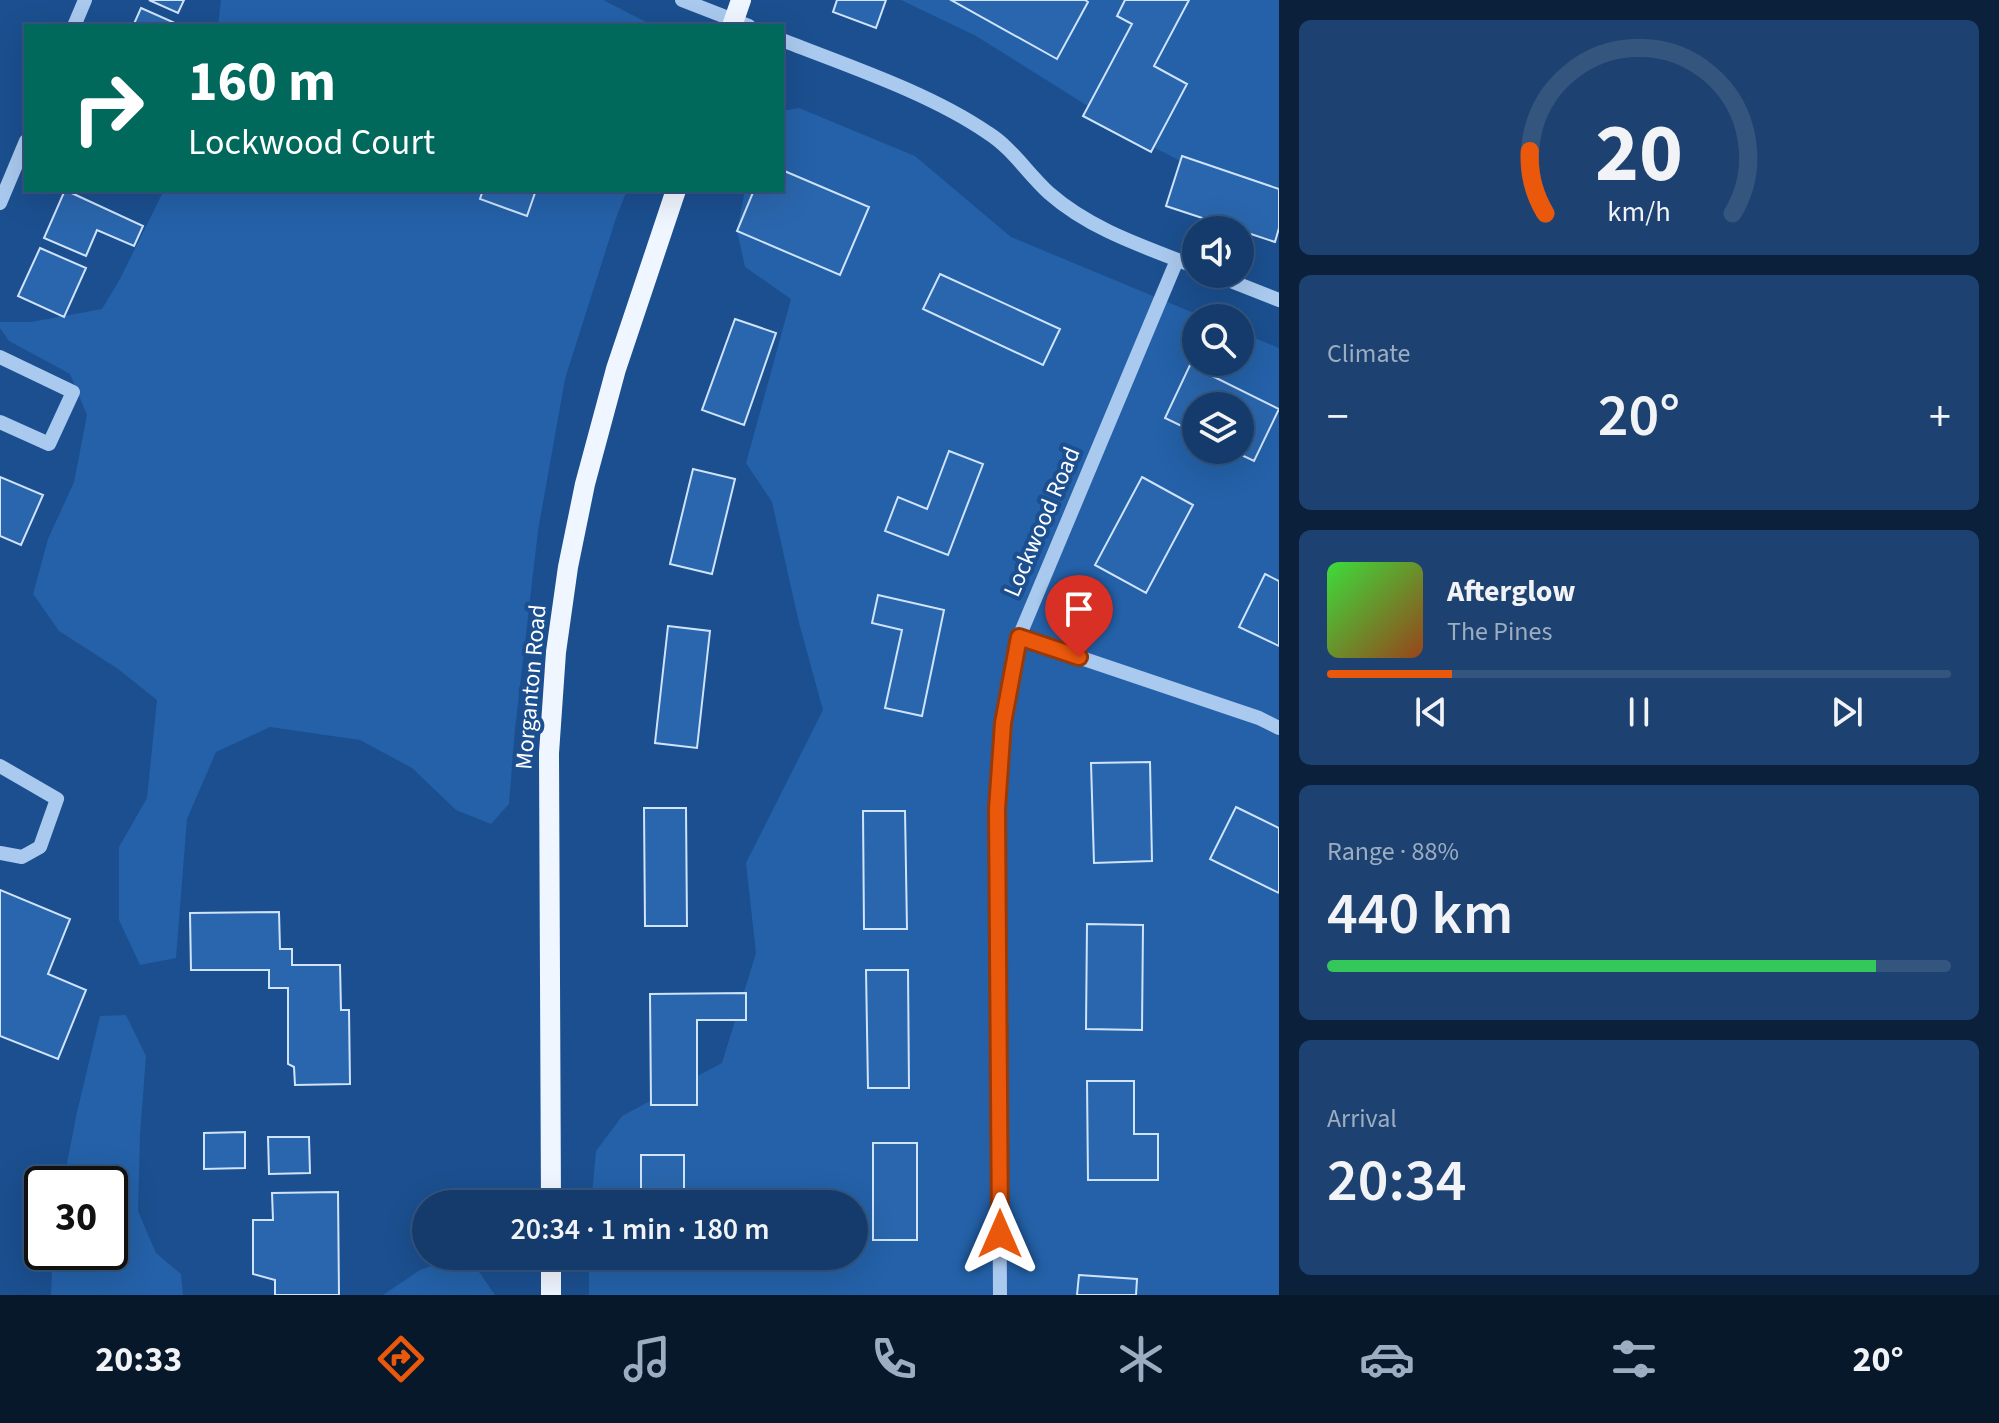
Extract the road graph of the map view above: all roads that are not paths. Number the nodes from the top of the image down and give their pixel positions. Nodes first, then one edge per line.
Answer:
1 (85, 0) edge
2 (682, 0) edge
3 (741, 0) edge
4 (75, 24) edge
5 (738, 24) edge
6 (784, 41) edge
7 (24, 146) edge
8 (675, 192) edge
9 (0, 203) edge
10 (1177, 260) junction
11 (1182, 262) edge
12 (1249, 288) edge
13 (1279, 300) edge
14 (0, 357) edge
15 (0, 422) edge
16 (1019, 637) junction
17 (1279, 728) edge
18 (0, 766) edge
19 (0, 853) edge
20 (551, 1190) edge
21 (551, 1270) edge
22 (551, 1295) edge
23 (1000, 1295) edge

1 - 4 street
2 - 5 street
3 - 5 main road
6 - 10 street
7 - 9 street
8 - 20 main road, Morganton Road
10 - 11 street
10 - 16 street, Lockwood Road
12 - 13 street
14 - 15 street
16 - 17 street
16 - 23 street, Lockwood Road
18 - 19 street
21 - 22 main road

